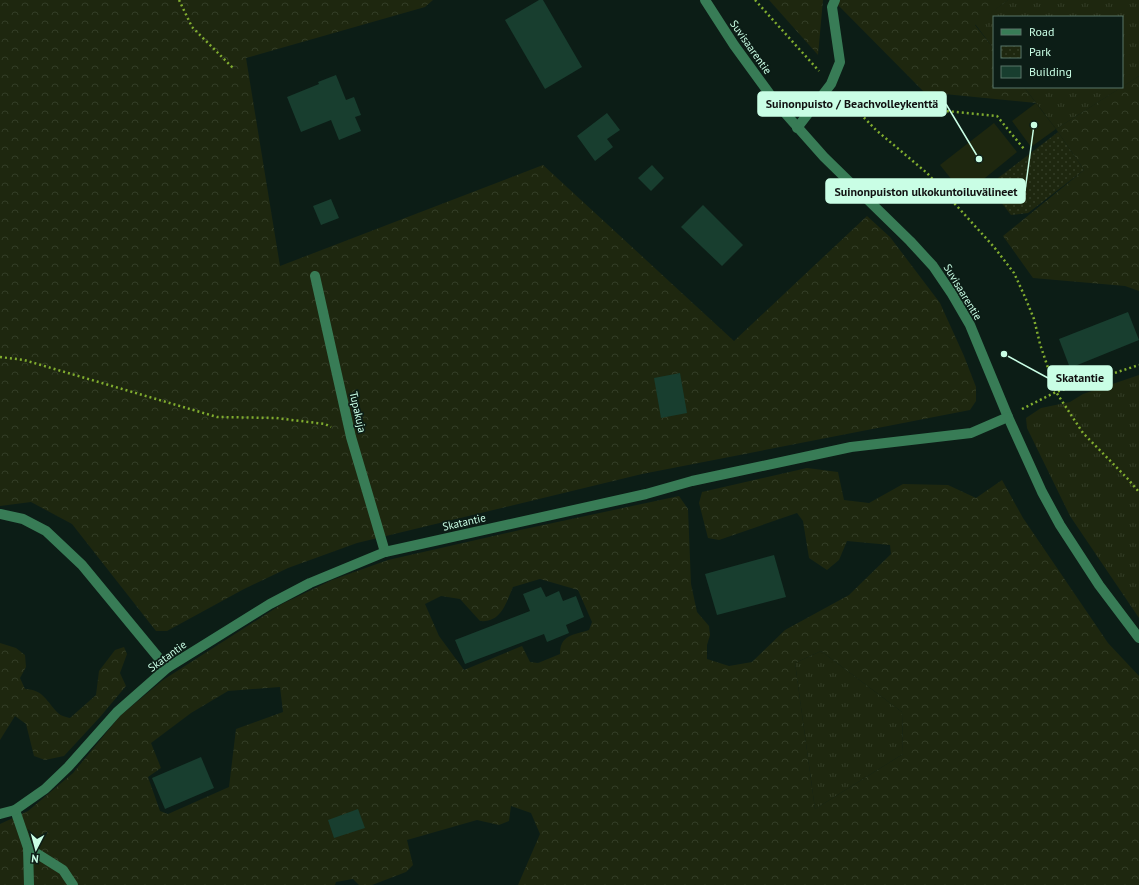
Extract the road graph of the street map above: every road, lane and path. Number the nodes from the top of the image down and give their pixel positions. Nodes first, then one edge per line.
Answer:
1 (179, 0) edge
2 (705, 0) edge
3 (755, 0) edge
4 (835, 0) edge
5 (233, 68) dead end
6 (831, 84) junction
7 (860, 113) junction
8 (798, 128) junction
9 (1024, 149) dead end
10 (315, 276) dead end
11 (0, 357) edge
12 (1139, 365) edge
13 (1056, 392) junction
14 (1008, 416) junction
15 (351, 437) junction
16 (1139, 492) edge
17 (0, 514) edge
18 (385, 552) junction
19 (1139, 638) edge
20 (167, 668) junction
21 (15, 810) junction
22 (0, 814) edge
23 (28, 848) junction
24 (29, 885) edge
25 (73, 885) edge

1 - 5 path
2 - 8 street, Suvisaarentie
3 - 6 path
4 - 6 street
6 - 7 path
6 - 8 street
7 - 9 path
7 - 13 path
8 - 14 street, Suvisaarentie
10 - 15 street, Tupakuja
11 - 15 path
12 - 13 path
13 - 14 path
13 - 16 path
14 - 18 street, Skatantie
14 - 19 street, Suvisaarentie
15 - 18 street, Tupakuja
17 - 20 street
18 - 20 street, Skatantie
20 - 21 street, Skatantie
21 - 22 street, Skatantie
21 - 23 street
23 - 24 street
23 - 25 street

